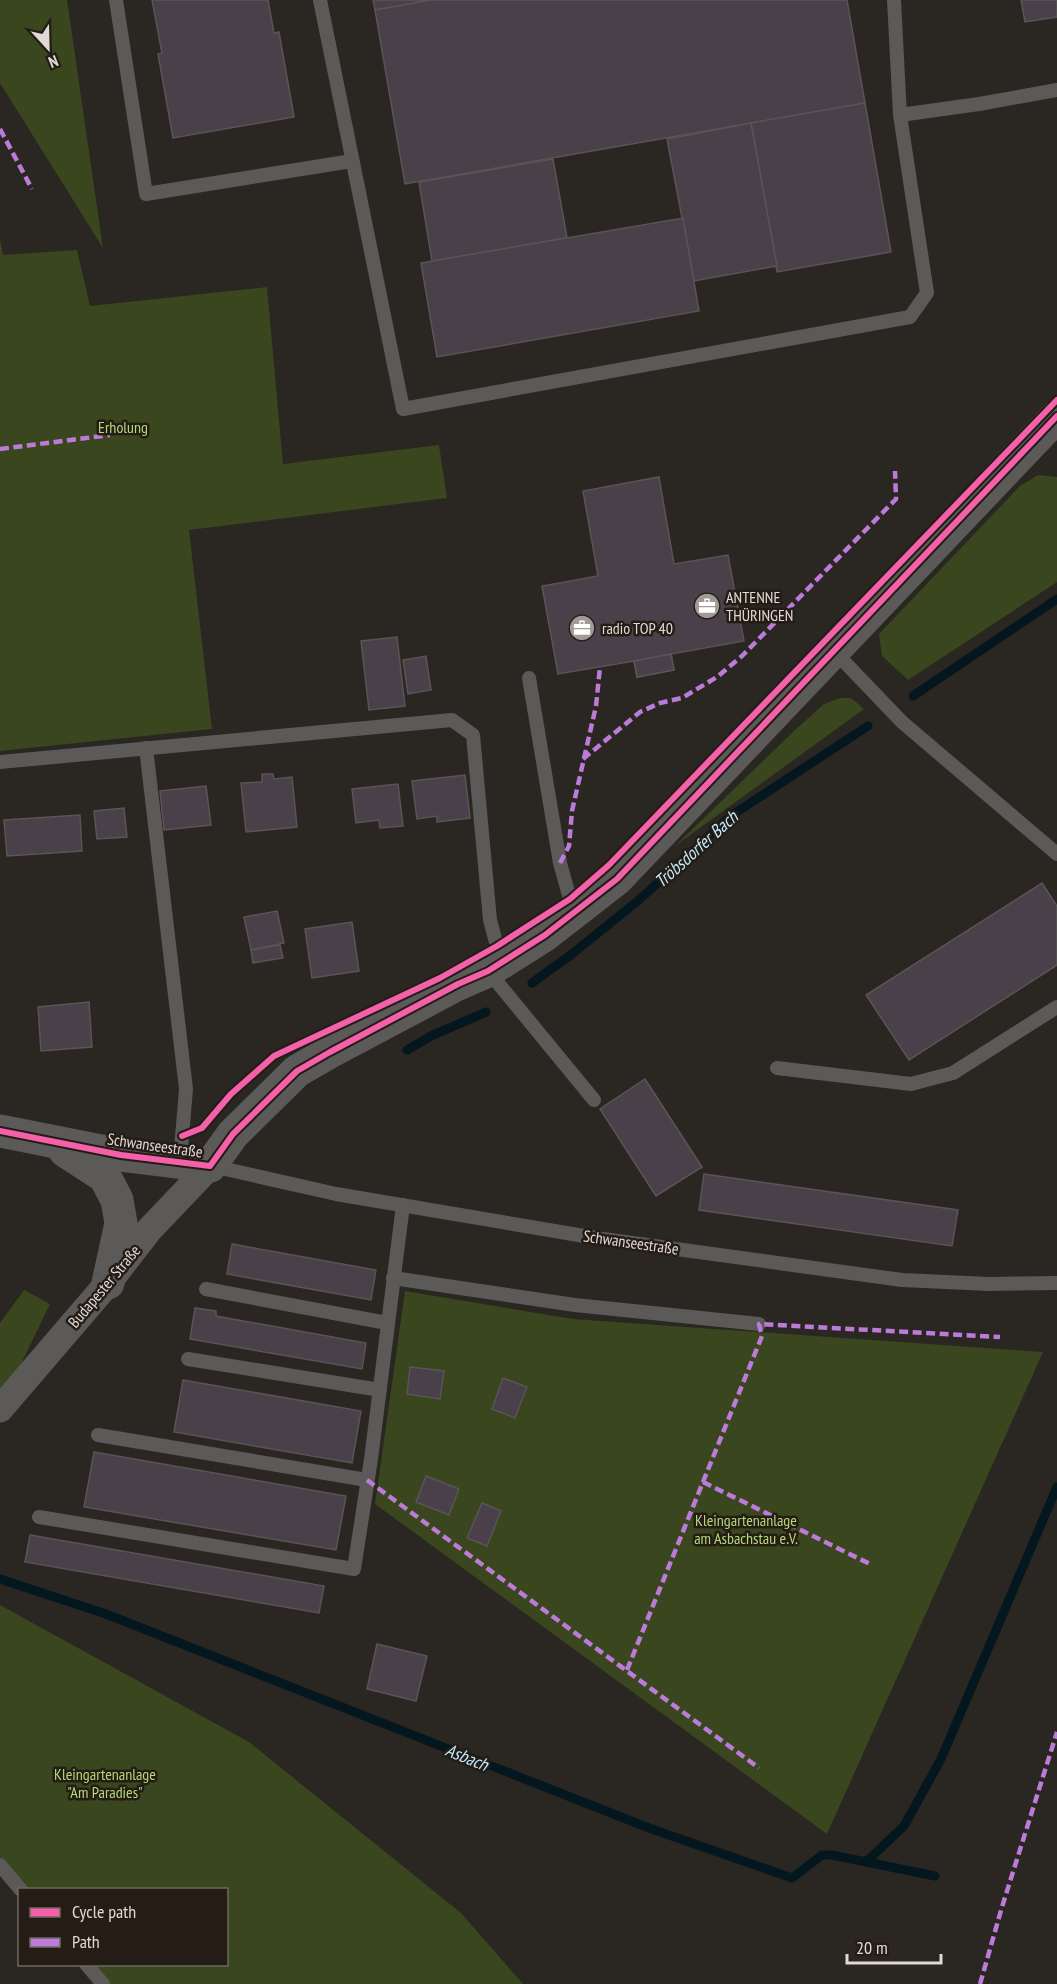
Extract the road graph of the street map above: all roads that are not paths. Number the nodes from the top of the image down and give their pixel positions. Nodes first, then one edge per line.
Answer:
1 (116, 0) edge
2 (320, 0) edge
3 (894, 0) edge
4 (1057, 90) edge
5 (900, 115) junction
6 (352, 161) junction
7 (1056, 420) edge
8 (834, 651) junction
9 (529, 678) dead end
10 (146, 748) junction
11 (0, 762) edge
12 (1057, 854) edge
13 (577, 911) junction
14 (496, 965) junction
15 (1057, 1006) edge
16 (777, 1068) dead end
17 (594, 1100) dead end
18 (0, 1131) edge
19 (48, 1140) junction
20 (195, 1163) junction
21 (403, 1205) junction
22 (393, 1278) junction
23 (108, 1283) junction
24 (1057, 1283) edge
25 (206, 1289) dead end
26 (387, 1323) junction
27 (759, 1324) dead end
28 (188, 1359) dead end
29 (380, 1390) junction
30 (0, 1409) edge
31 (98, 1435) dead end
32 (367, 1480) junction
33 (39, 1517) dead end
34 (0, 1865) edge
35 (19, 1888) edge
36 (87, 1966) edge
37 (103, 1984) edge

1 - 6 lane
2 - 6 lane
3 - 5 lane
4 - 5 lane
5 - 6 lane
7 - 8 street, Schwanseestraße
8 - 12 lane
8 - 13 street, Schwanseestraße
9 - 13 lane
10 - 11 lane
10 - 14 lane
10 - 20 lane
13 - 14 street, Schwanseestraße
14 - 17 lane
14 - 20 street, Schwanseestraße
15 - 16 lane
18 - 19 street, Schwanseestraße
19 - 20 street, Schwanseestraße
19 - 23 street
20 - 21 lane, Schwanseestraße
20 - 23 street, Budapester Straße
21 - 22 lane
21 - 24 lane, Schwanseestraße
22 - 26 lane
22 - 27 lane
23 - 30 street, Budapester Straße
25 - 26 lane
26 - 29 lane
28 - 29 lane
29 - 32 lane
31 - 32 lane
32 - 33 lane
34 - 35 lane
36 - 37 lane

